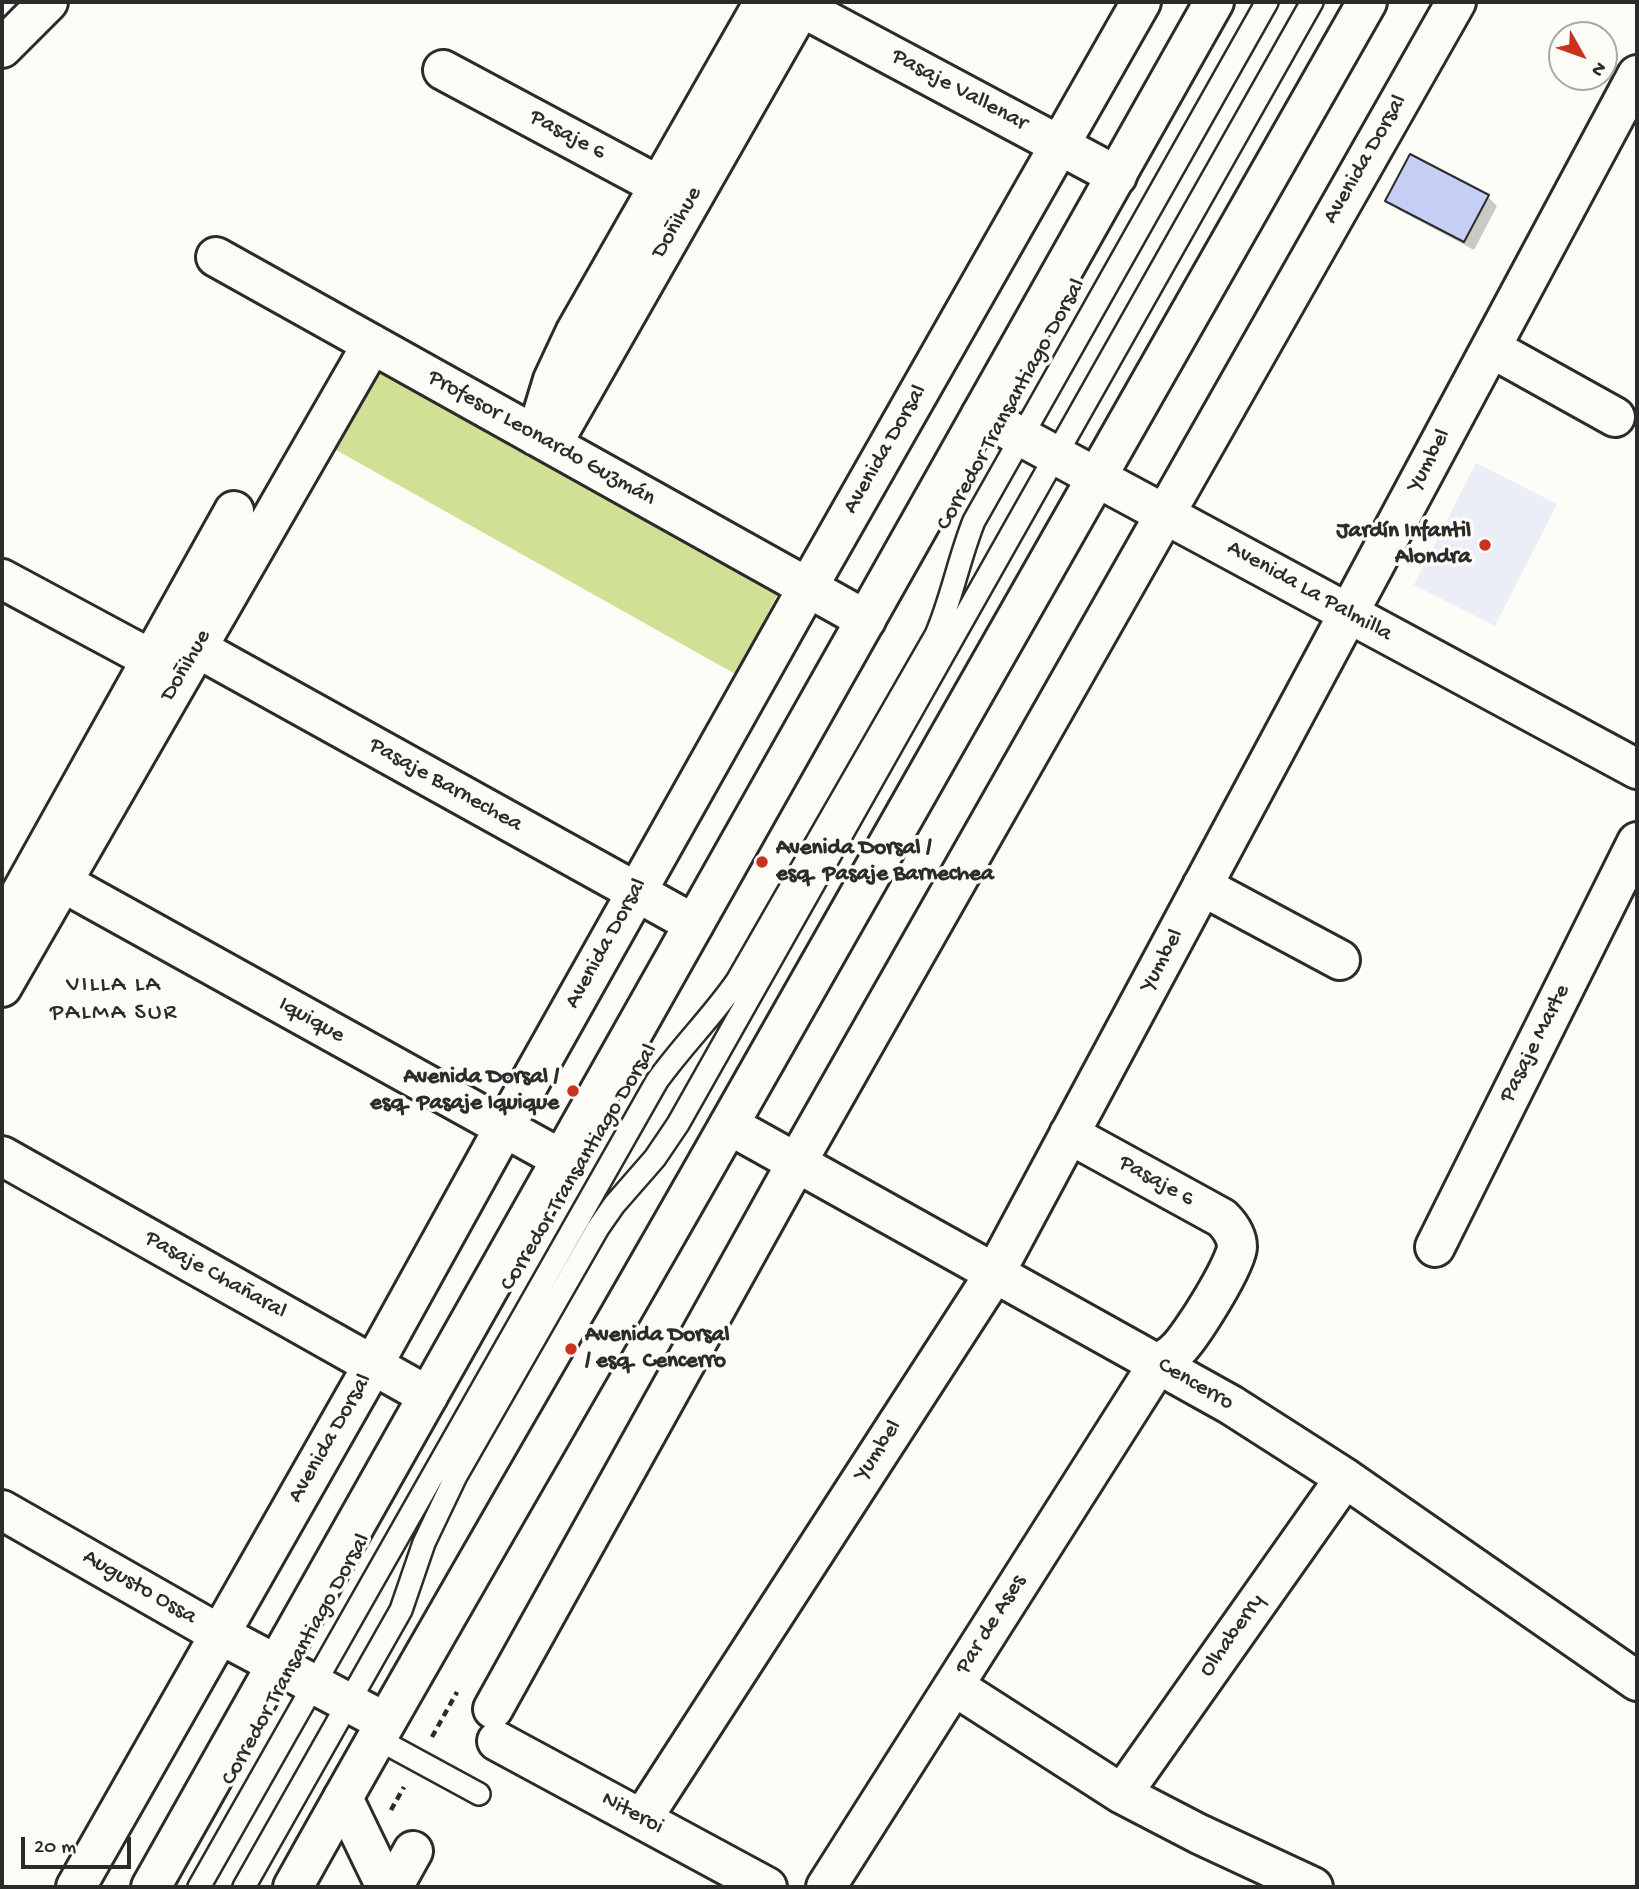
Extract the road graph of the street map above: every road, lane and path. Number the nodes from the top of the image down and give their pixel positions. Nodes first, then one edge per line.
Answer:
1 (48, 2) edge
2 (764, 2) edge
3 (1141, 2) edge
4 (1214, 2) edge
5 (1267, 2) edge
6 (1312, 2) edge
7 (1367, 2) edge
8 (1456, 2) edge
9 (802, 4) edge
10 (2, 48) edge
11 (443, 70) dead end
12 (1635, 86) edge
13 (1060, 146) junction
14 (1116, 176) junction
15 (675, 194) junction
16 (216, 257) dead end
17 (372, 344) junction
18 (1491, 348) junction
19 (981, 415) junction
20 (1615, 417) dead end
21 (1021, 438) junction
22 (544, 440) junction
23 (1055, 456) junction
24 (1095, 477) junction
25 (234, 511) dead end
26 (1165, 514) junction
27 (2, 579) edge
28 (808, 587) junction
29 (1348, 614) junction
30 (866, 620) junction
31 (176, 661) junction
32 (1637, 769) edge
33 (1637, 842) edge
34 (1202, 886) junction
35 (33, 890) edge
36 (637, 892) junction
37 (694, 923) junction
38 (2, 927) edge
39 (1340, 960) dead end
40 (2, 987) edge
41 (729, 1125) junction
42 (504, 1128) junction
43 (1069, 1134) junction
44 (2, 1156) edge
45 (561, 1159) junction
46 (797, 1162) junction
47 (1235, 1237) joint
48 (1435, 1247) dead end
49 (995, 1273) junction
50 (1158, 1364) junction
51 (373, 1365) junction
52 (428, 1396) junction
53 (1345, 1478) junction
54 (2, 1510) edge
55 (219, 1634) junction
56 (277, 1665) junction
57 (1637, 1682) edge
58 (313, 1684) junction
59 (954, 1686) junction
60 (348, 1703) junction
61 (495, 1725) joint
62 (380, 1730) junction
63 (479, 1794) dead end
64 (1122, 1794) junction
65 (343, 1798) junction
66 (642, 1819) junction
67 (413, 1851) dead end
68 (76, 1887) edge
69 (151, 1887) edge
70 (199, 1887) edge
71 (244, 1887) edge
72 (293, 1887) edge
73 (386, 1887) edge
74 (393, 1887) edge
75 (767, 1887) edge
76 (827, 1887) edge
77 (1313, 1887) edge

1 - 10 street
2 - 15 street, Doñihue
3 - 13 street, Avenida Dorsal
4 - 14 street
5 - 21 lane, Corredor Transantiago Dorsal
6 - 23 lane, Corredor Transantiago Dorsal
7 - 24 street
8 - 26 street, Avenida Dorsal
9 - 13 street, Pasaje Vallenar
9 - 15 street, Doñihue
11 - 15 street, Pasaje 6
12 - 18 street, Yumbel
13 - 14 street, Pasaje Vallenar
13 - 28 street, Avenida Dorsal
14 - 19 street
15 - 22 street, Doñihue
16 - 17 street, Profesor Leonardo Guzmán
17 - 22 street, Profesor Leonardo Guzmán
17 - 31 street, Doñihue
18 - 20 street
18 - 29 street, Yumbel
19 - 21 street, Avenida La Palmilla
19 - 30 street
21 - 23 street, Avenida La Palmilla
21 - 58 lane, Corredor Transantiago Dorsal
22 - 28 street, Profesor Leonardo Guzmán
23 - 24 street, Avenida La Palmilla
23 - 60 lane, Corredor Transantiago Dorsal
24 - 26 street, Avenida La Palmilla
24 - 41 street
25 - 31 street, Doñihue
26 - 29 street, Avenida La Palmilla
26 - 46 street, Avenida Dorsal
27 - 31 street, Pasaje Barnechea
28 - 30 street, Profesor Leonardo Guzmán
28 - 36 street, Avenida Dorsal
29 - 32 street, Avenida La Palmilla
29 - 34 street, Yumbel
30 - 37 street
31 - 35 street, Doñihue
31 - 36 street, Pasaje Barnechea
33 - 48 street, Pasaje Marte
34 - 39 street
34 - 43 street, Yumbel
35 - 38 street, Doñihue
35 - 40 street, Doñihue
35 - 42 street, Iquique
36 - 37 street, Pasaje Barnechea
36 - 42 street, Avenida Dorsal
37 - 45 street
41 - 46 street, Cencerro
41 - 62 street
42 - 45 street, Iquique
42 - 51 street, Avenida Dorsal
43 - 47 street, Pasaje 6
43 - 49 street, Yumbel
44 - 51 street, Pasaje Chañaral
45 - 52 street
46 - 49 street, Cencerro
46 - 61 street, Avenida Dorsal
47 - 50 street, Par de Ases
49 - 50 street, Cencerro
49 - 66 street, Yumbel
50 - 53 street, Cencerro
50 - 59 street, Par de Ases
51 - 52 street, Pasaje Chañaral
51 - 55 street, Avenida Dorsal
52 - 56 street
53 - 57 street, Cencerro
53 - 64 street, Olhaberry
54 - 55 street, Augusto Ossa
55 - 56 street, Augusto Ossa
55 - 68 street, Avenida Dorsal
56 - 58 street
56 - 69 street
58 - 60 street
58 - 70 lane, Corredor Transantiago Dorsal
59 - 64 street
59 - 76 street, Par de Ases
60 - 62 street
60 - 71 lane, Corredor Transantiago Dorsal
61 - 66 street, Niteroi
62 - 63 lane
62 - 65 street
64 - 77 street
65 - 72 street
65 - 73 street
66 - 75 street, Niteroi
67 - 74 street

